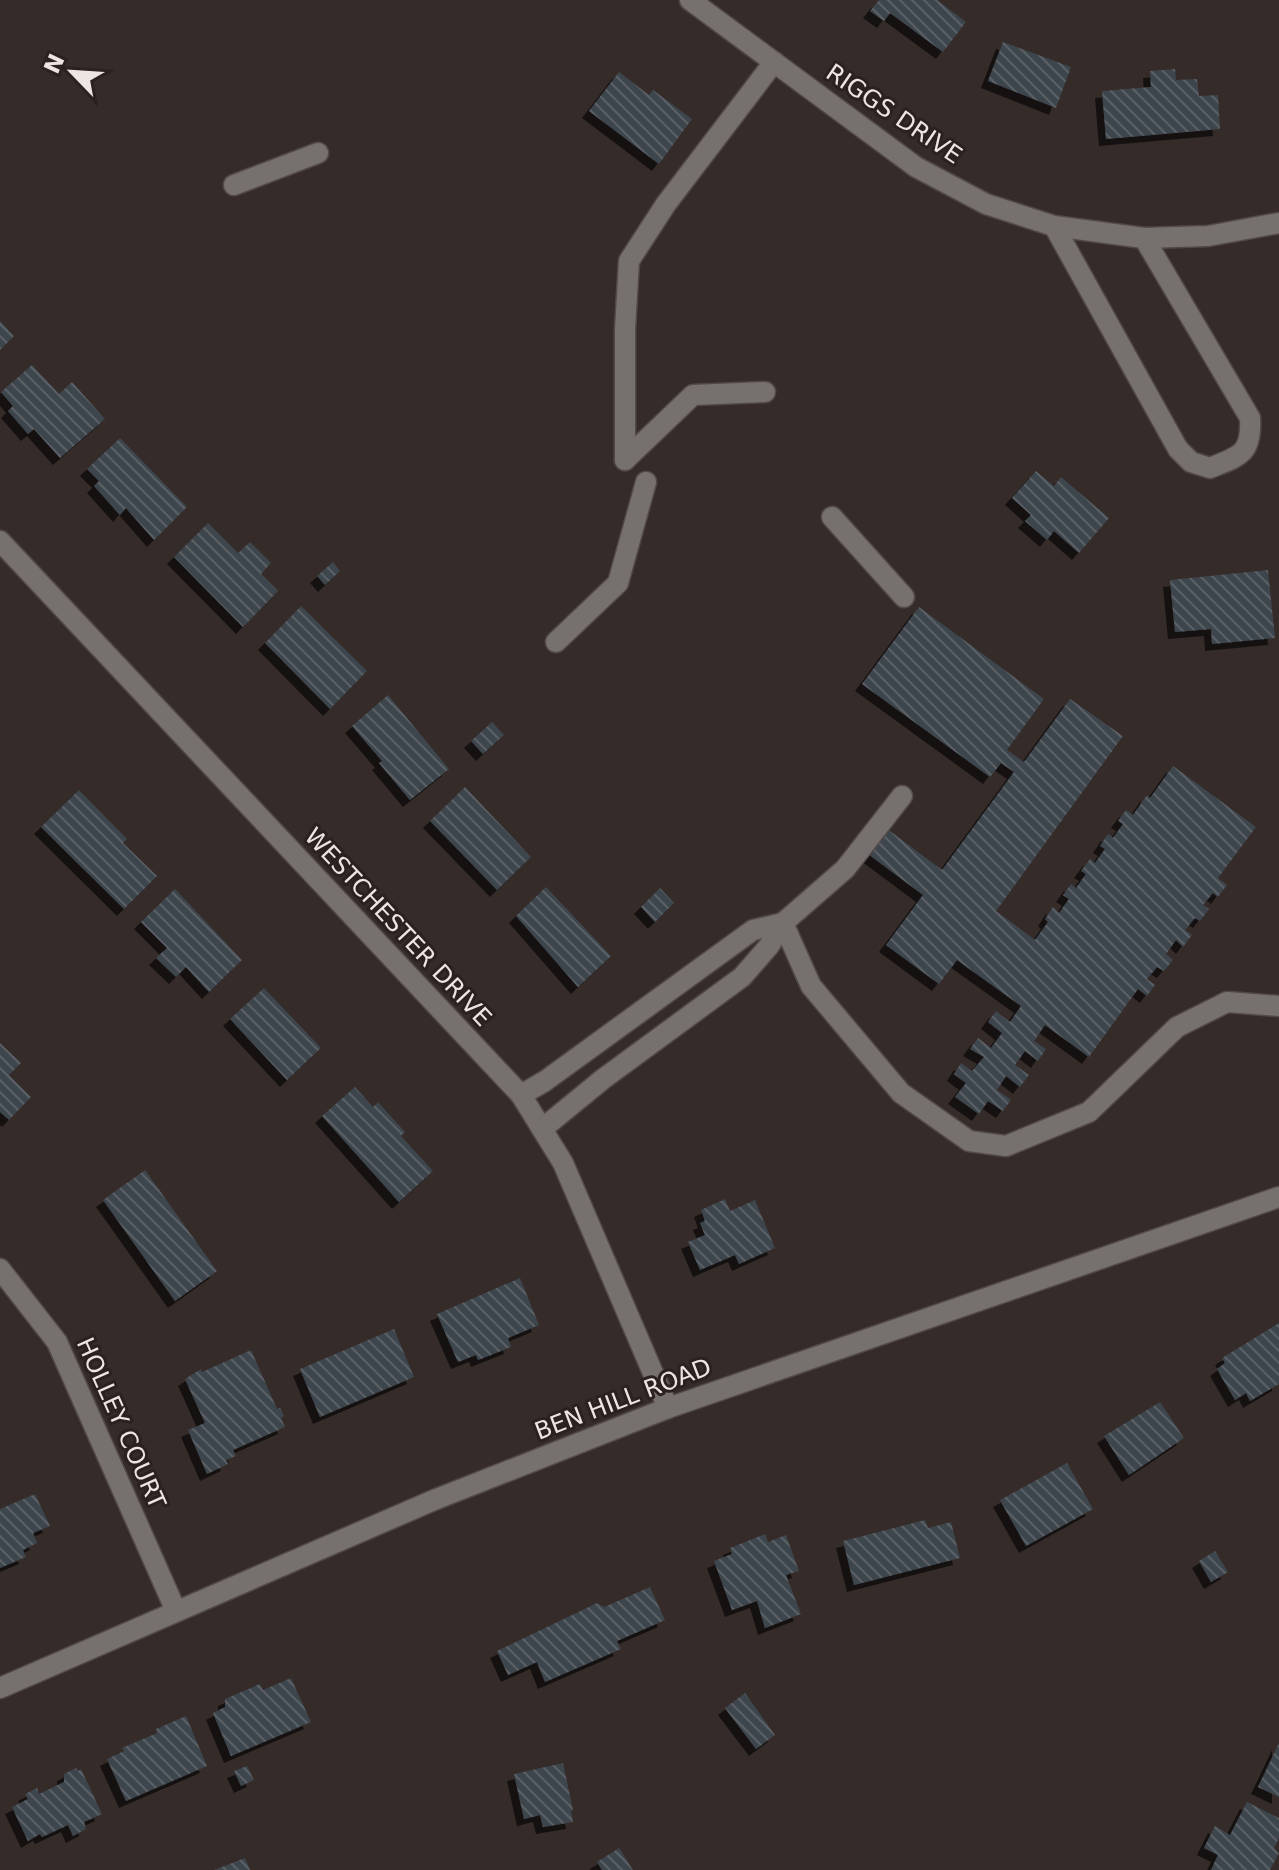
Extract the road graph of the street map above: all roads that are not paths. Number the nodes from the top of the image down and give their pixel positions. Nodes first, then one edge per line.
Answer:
1 (690, 0) edge
2 (774, 62) junction
3 (318, 153) dead end
4 (234, 185) dead end
5 (1279, 223) edge
6 (1054, 226) junction
7 (1144, 238) junction
8 (765, 392) dead end
9 (646, 482) dead end
10 (832, 517) dead end
11 (0, 541) edge
12 (904, 597) dead end
13 (556, 642) dead end
14 (902, 796) dead end
15 (783, 923) junction
16 (1279, 1006) edge
17 (521, 1095) junction
18 (542, 1129) junction
19 (1279, 1197) edge
20 (0, 1269) edge
21 (668, 1408) junction
22 (176, 1611) junction
23 (0, 1688) edge

1 - 2 street, RIGGS DRIVE
2 - 6 street, RIGGS DRIVE
2 - 8 street
3 - 4 street
5 - 7 street, RIGGS DRIVE
6 - 7 street, RIGGS DRIVE
6 - 7 street
9 - 13 street
10 - 12 street
11 - 17 street, WESTCHESTER DRIVE
14 - 15 street
15 - 16 street
15 - 17 street
15 - 18 street
17 - 18 street, WESTCHESTER DRIVE
18 - 21 street, WESTCHESTER DRIVE
19 - 21 street, BEN HILL ROAD
20 - 22 street, HOLLEY COURT
21 - 22 street, BEN HILL ROAD
22 - 23 street, BEN HILL ROAD

